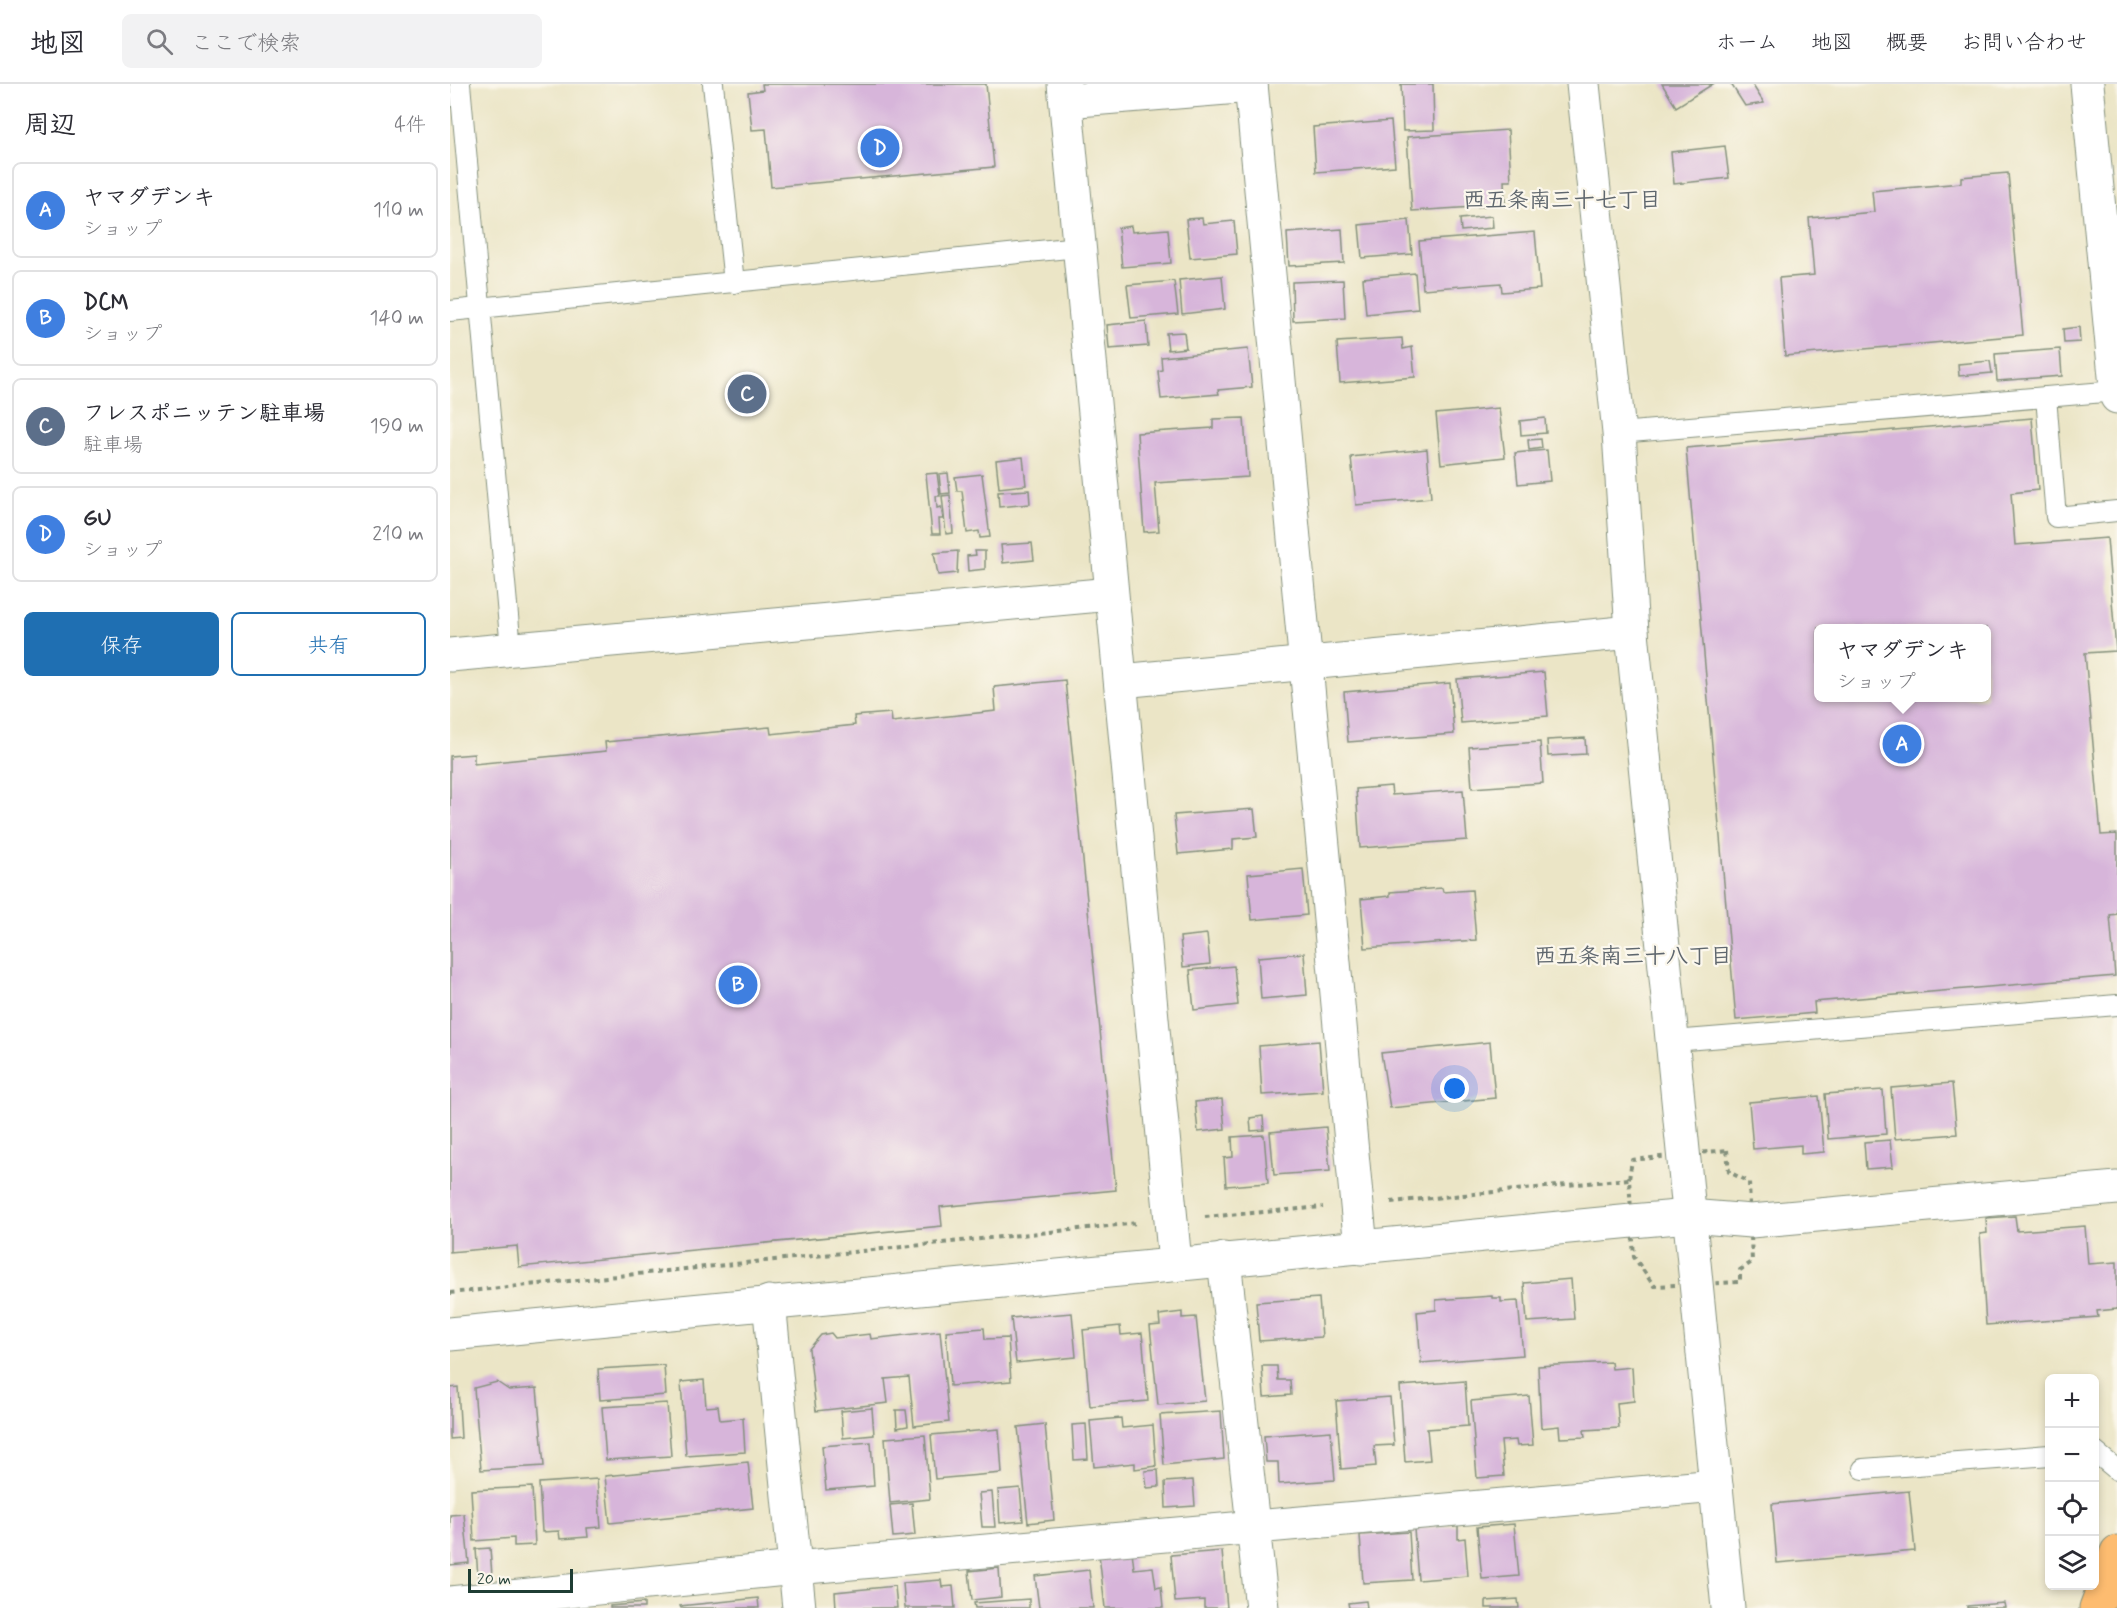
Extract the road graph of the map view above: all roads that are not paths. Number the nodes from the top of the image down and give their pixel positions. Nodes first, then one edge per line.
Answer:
1 (460, 84) edge
2 (713, 84) edge
3 (1583, 84) edge
4 (2087, 84) edge
5 (1251, 85) edge
6 (1065, 93) edge
7 (2108, 199) edge
8 (1078, 247) junction
9 (734, 282) junction
10 (481, 308) junction
11 (450, 311) edge
12 (2116, 391) edge
13 (2046, 397) junction
14 (2117, 397) edge
15 (1619, 434) junction
16 (2117, 511) edge
17 (1111, 594) junction
18 (1632, 632) junction
19 (511, 649) junction
20 (450, 655) edge
21 (1305, 664) junction
22 (1121, 681) junction
23 (2117, 1005) edge
24 (1674, 1041) junction
25 (2117, 1188) edge
26 (1689, 1216) junction
27 (1361, 1248) junction
28 (1224, 1259) junction
29 (1175, 1263) junction
30 (769, 1302) junction
31 (450, 1334) edge
32 (2045, 1455) edge
33 (2099, 1455) edge
34 (1863, 1469) dead end
35 (2117, 1470) edge
36 (1716, 1486) junction
37 (1254, 1527) junction
38 (2117, 1552) edge
39 (795, 1568) junction
40 (450, 1603) edge
41 (800, 1608) edge
42 (1262, 1608) edge
43 (1728, 1608) edge
44 (2096, 1608) edge

1 - 10 lane
2 - 9 lane
3 - 15 street
4 - 7 street
5 - 6 street
5 - 21 street
6 - 8 street
7 - 12 street
8 - 9 lane
8 - 17 street
9 - 10 lane
10 - 11 lane
10 - 19 lane
12 - 13 lane
12 - 14 street
13 - 15 lane
13 - 16 lane
15 - 18 street
17 - 19 street
17 - 22 street
18 - 21 street
18 - 24 street
19 - 20 street
21 - 22 street
21 - 27 street
22 - 29 street
23 - 24 lane
24 - 26 street
25 - 26 street
26 - 27 street
26 - 36 street
27 - 28 street
28 - 29 street
28 - 37 street
29 - 30 street
30 - 31 street
30 - 39 street
32 - 34 lane
33 - 35 lane
36 - 37 street
36 - 43 street
37 - 39 street
37 - 42 street
38 - 44 highway
39 - 40 street
39 - 41 street

